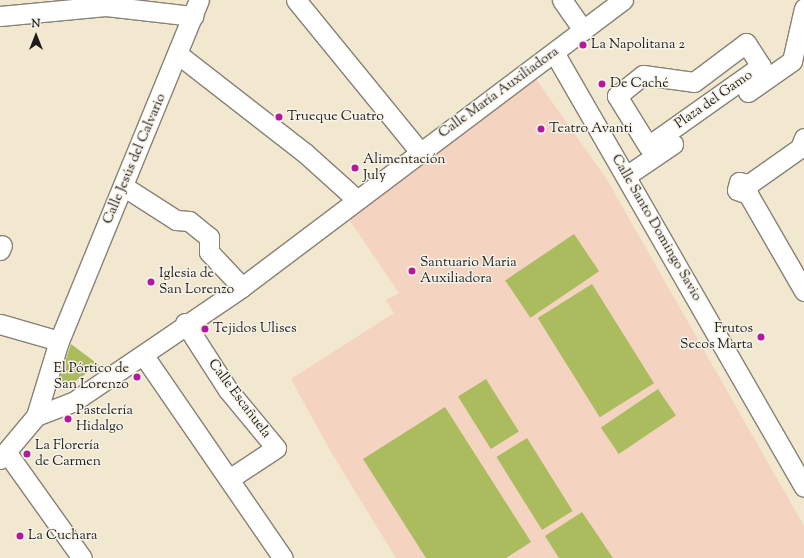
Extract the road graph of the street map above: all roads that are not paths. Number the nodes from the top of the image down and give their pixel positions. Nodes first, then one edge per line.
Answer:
1 (296, 0) edge
2 (562, 0) edge
3 (623, 0) edge
4 (196, 8) edge
5 (804, 8) edge
6 (0, 16) edge
7 (583, 30) junction
8 (555, 54) junction
9 (179, 55) junction
10 (617, 96) joint
11 (804, 138) edge
12 (419, 151) junction
13 (626, 176) junction
14 (123, 186) junction
15 (356, 199) junction
16 (242, 287) junction
17 (804, 291) edge
18 (0, 324) edge
19 (185, 324) junction
20 (59, 341) junction
21 (144, 356) junction
22 (36, 416) junction
23 (3, 456) edge
24 (229, 479) junction
25 (804, 487) edge
26 (82, 558) edge
27 (283, 558) edge

1 - 12 street
2 - 7 street
3 - 7 street, Calle María Auxiliadora
4 - 6 street
4 - 9 street, Calle Jesús del Calvario
5 - 13 street
7 - 8 street, Calle María Auxiliadora
8 - 12 street, Calle María Auxiliadora
8 - 13 street, Calle Santo Domingo Savio
9 - 14 street, Calle Jesús del Calvario
9 - 15 street
10 - 10 street, Plaza del Gamo
11 - 17 street
12 - 15 street, Calle María Auxiliadora
13 - 25 street, Calle Santo Domingo Savio
14 - 16 street
14 - 20 street, Calle Jesús del Calvario
15 - 16 street, Calle María Auxiliadora
16 - 19 street, Calle María Auxiliadora
18 - 20 street
19 - 21 street, Calle María Auxiliadora
19 - 24 street, Calle Escañuela
20 - 22 street, Calle Jesús del Calvario
21 - 22 street, Calle María Auxiliadora
21 - 24 street
22 - 23 street
23 - 26 street
24 - 27 street

